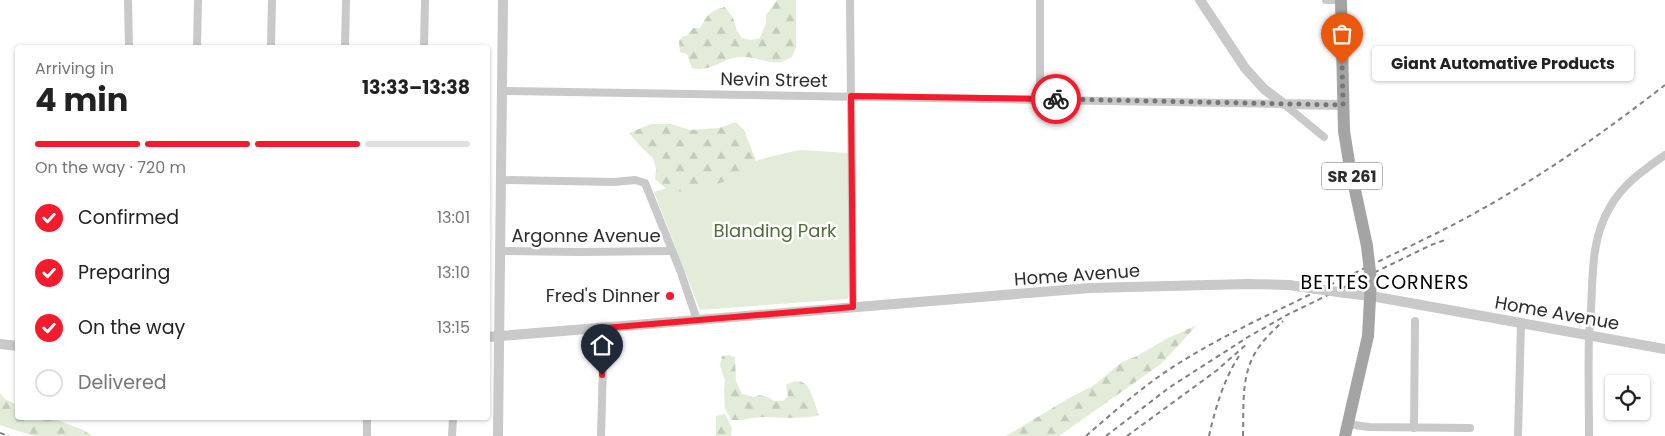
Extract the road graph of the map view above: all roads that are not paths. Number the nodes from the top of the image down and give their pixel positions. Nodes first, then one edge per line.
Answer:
1 (128, 0) edge
2 (198, 0) edge
3 (272, 0) edge
4 (346, 0) edge
5 (425, 0) edge
6 (504, 0) edge
7 (850, 0) edge
8 (1040, 0) edge
9 (1200, 0) edge
10 (1326, 0) edge
11 (1341, 0) edge
12 (129, 45) edge
13 (197, 45) edge
14 (271, 45) edge
15 (345, 45) edge
16 (424, 45) edge
17 (503, 91) junction
18 (851, 96) junction
19 (1040, 99) junction
20 (1284, 104) junction
21 (1343, 105) junction
22 (1324, 137) dead end
23 (1665, 155) edge
24 (502, 180) junction
25 (501, 251) junction
26 (672, 251) junction
27 (1370, 296) junction
28 (853, 307) junction
29 (697, 320) junction
30 (1415, 321) dead end
31 (1521, 324) junction
32 (604, 328) junction
33 (1589, 335) junction
34 (500, 336) junction
35 (490, 337) edge
36 (0, 344) edge
37 (15, 346) edge
38 (1665, 349) edge
39 (367, 420) edge
40 (453, 420) edge
41 (1393, 427) junction
42 (1414, 428) junction
43 (1470, 428) dead end
44 (1346, 430) edge
45 (367, 436) edge
46 (452, 436) edge
47 (498, 436) edge
48 (600, 436) edge
49 (1392, 436) edge
50 (1518, 436) edge
51 (1589, 436) edge

1 - 12 street
2 - 13 street
3 - 14 street
4 - 15 street
5 - 16 street
6 - 17 street
7 - 18 street
8 - 19 street
9 - 20 street
10 - 11 street
11 - 21 main road, SR 261
17 - 18 street, Nevin Street
17 - 24 street
18 - 19 street, Nevin Street
18 - 28 street
19 - 20 street, Nevin Street
20 - 21 street
20 - 22 street
21 - 27 main road, SR 261, bridge
23 - 33 street
24 - 25 street
24 - 26 street
25 - 26 street, Argonne Avenue
25 - 34 street
26 - 29 street
27 - 28 street, Home Avenue, bridge
27 - 31 street, Home Avenue
27 - 44 main road, SR 261
28 - 29 street, Home Avenue
29 - 32 street, Home Avenue
30 - 42 street
31 - 33 street, Home Avenue
31 - 50 street
32 - 34 street, Home Avenue
32 - 48 street
33 - 38 street, Home Avenue
33 - 51 street
34 - 35 street, Home Avenue
34 - 47 street
36 - 37 street
39 - 45 street
40 - 46 street
41 - 42 street
41 - 44 street
41 - 49 street
42 - 43 street

